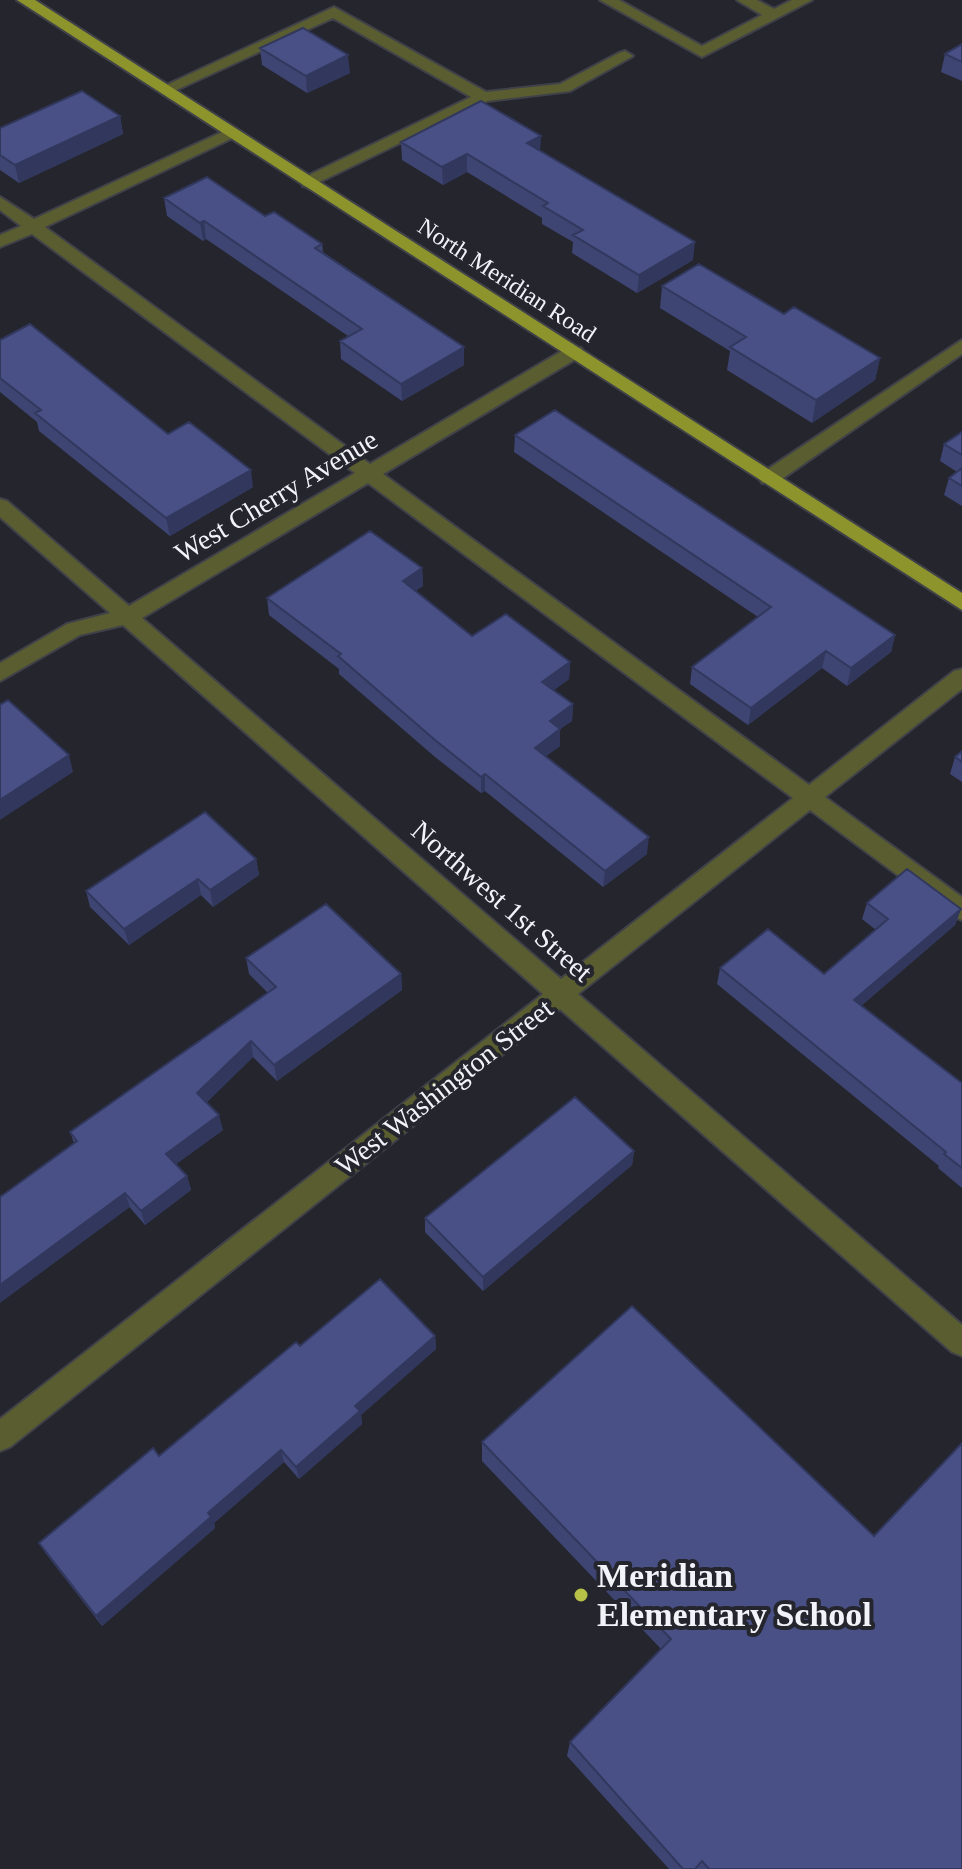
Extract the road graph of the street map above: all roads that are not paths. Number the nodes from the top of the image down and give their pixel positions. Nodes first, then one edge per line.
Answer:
1 (25, 0) edge
2 (608, 0) edge
3 (745, 0) edge
4 (804, 0) edge
5 (774, 15) junction
6 (625, 56) dead end
7 (166, 89) junction
8 (483, 97) junction
9 (233, 132) junction
10 (309, 182) junction
11 (0, 202) edge
12 (33, 227) junction
13 (0, 242) edge
14 (962, 346) edge
15 (574, 352) junction
16 (370, 472) junction
17 (769, 478) junction
18 (0, 506) edge
19 (962, 603) edge
20 (127, 617) junction
21 (0, 673) edge
22 (962, 677) edge
23 (810, 798) junction
24 (962, 910) edge
25 (561, 995) junction
26 (962, 1343) edge
27 (0, 1437) edge

1 - 7 main road, North Meridian Road
2 - 5 street
3 - 5 street
4 - 5 street
6 - 8 street
7 - 8 street
7 - 9 main road, North Meridian Road
8 - 10 street
9 - 10 main road, North Meridian Road
9 - 12 street
10 - 15 main road, North Meridian Road
11 - 12 street
12 - 13 street
12 - 16 street
14 - 17 street
15 - 16 street, West Cherry Avenue
15 - 17 main road, North Meridian Road
16 - 20 street, West Cherry Avenue
16 - 23 street
17 - 19 main road, North Meridian Road
18 - 20 street, Northwest 1st Street
20 - 21 street, West Cherry Avenue
20 - 25 street, Northwest 1st Street
22 - 23 street, West Washington Street
23 - 24 street
23 - 25 street, West Washington Street
25 - 26 street, Northwest 1st Street
25 - 27 street, West Washington Street

